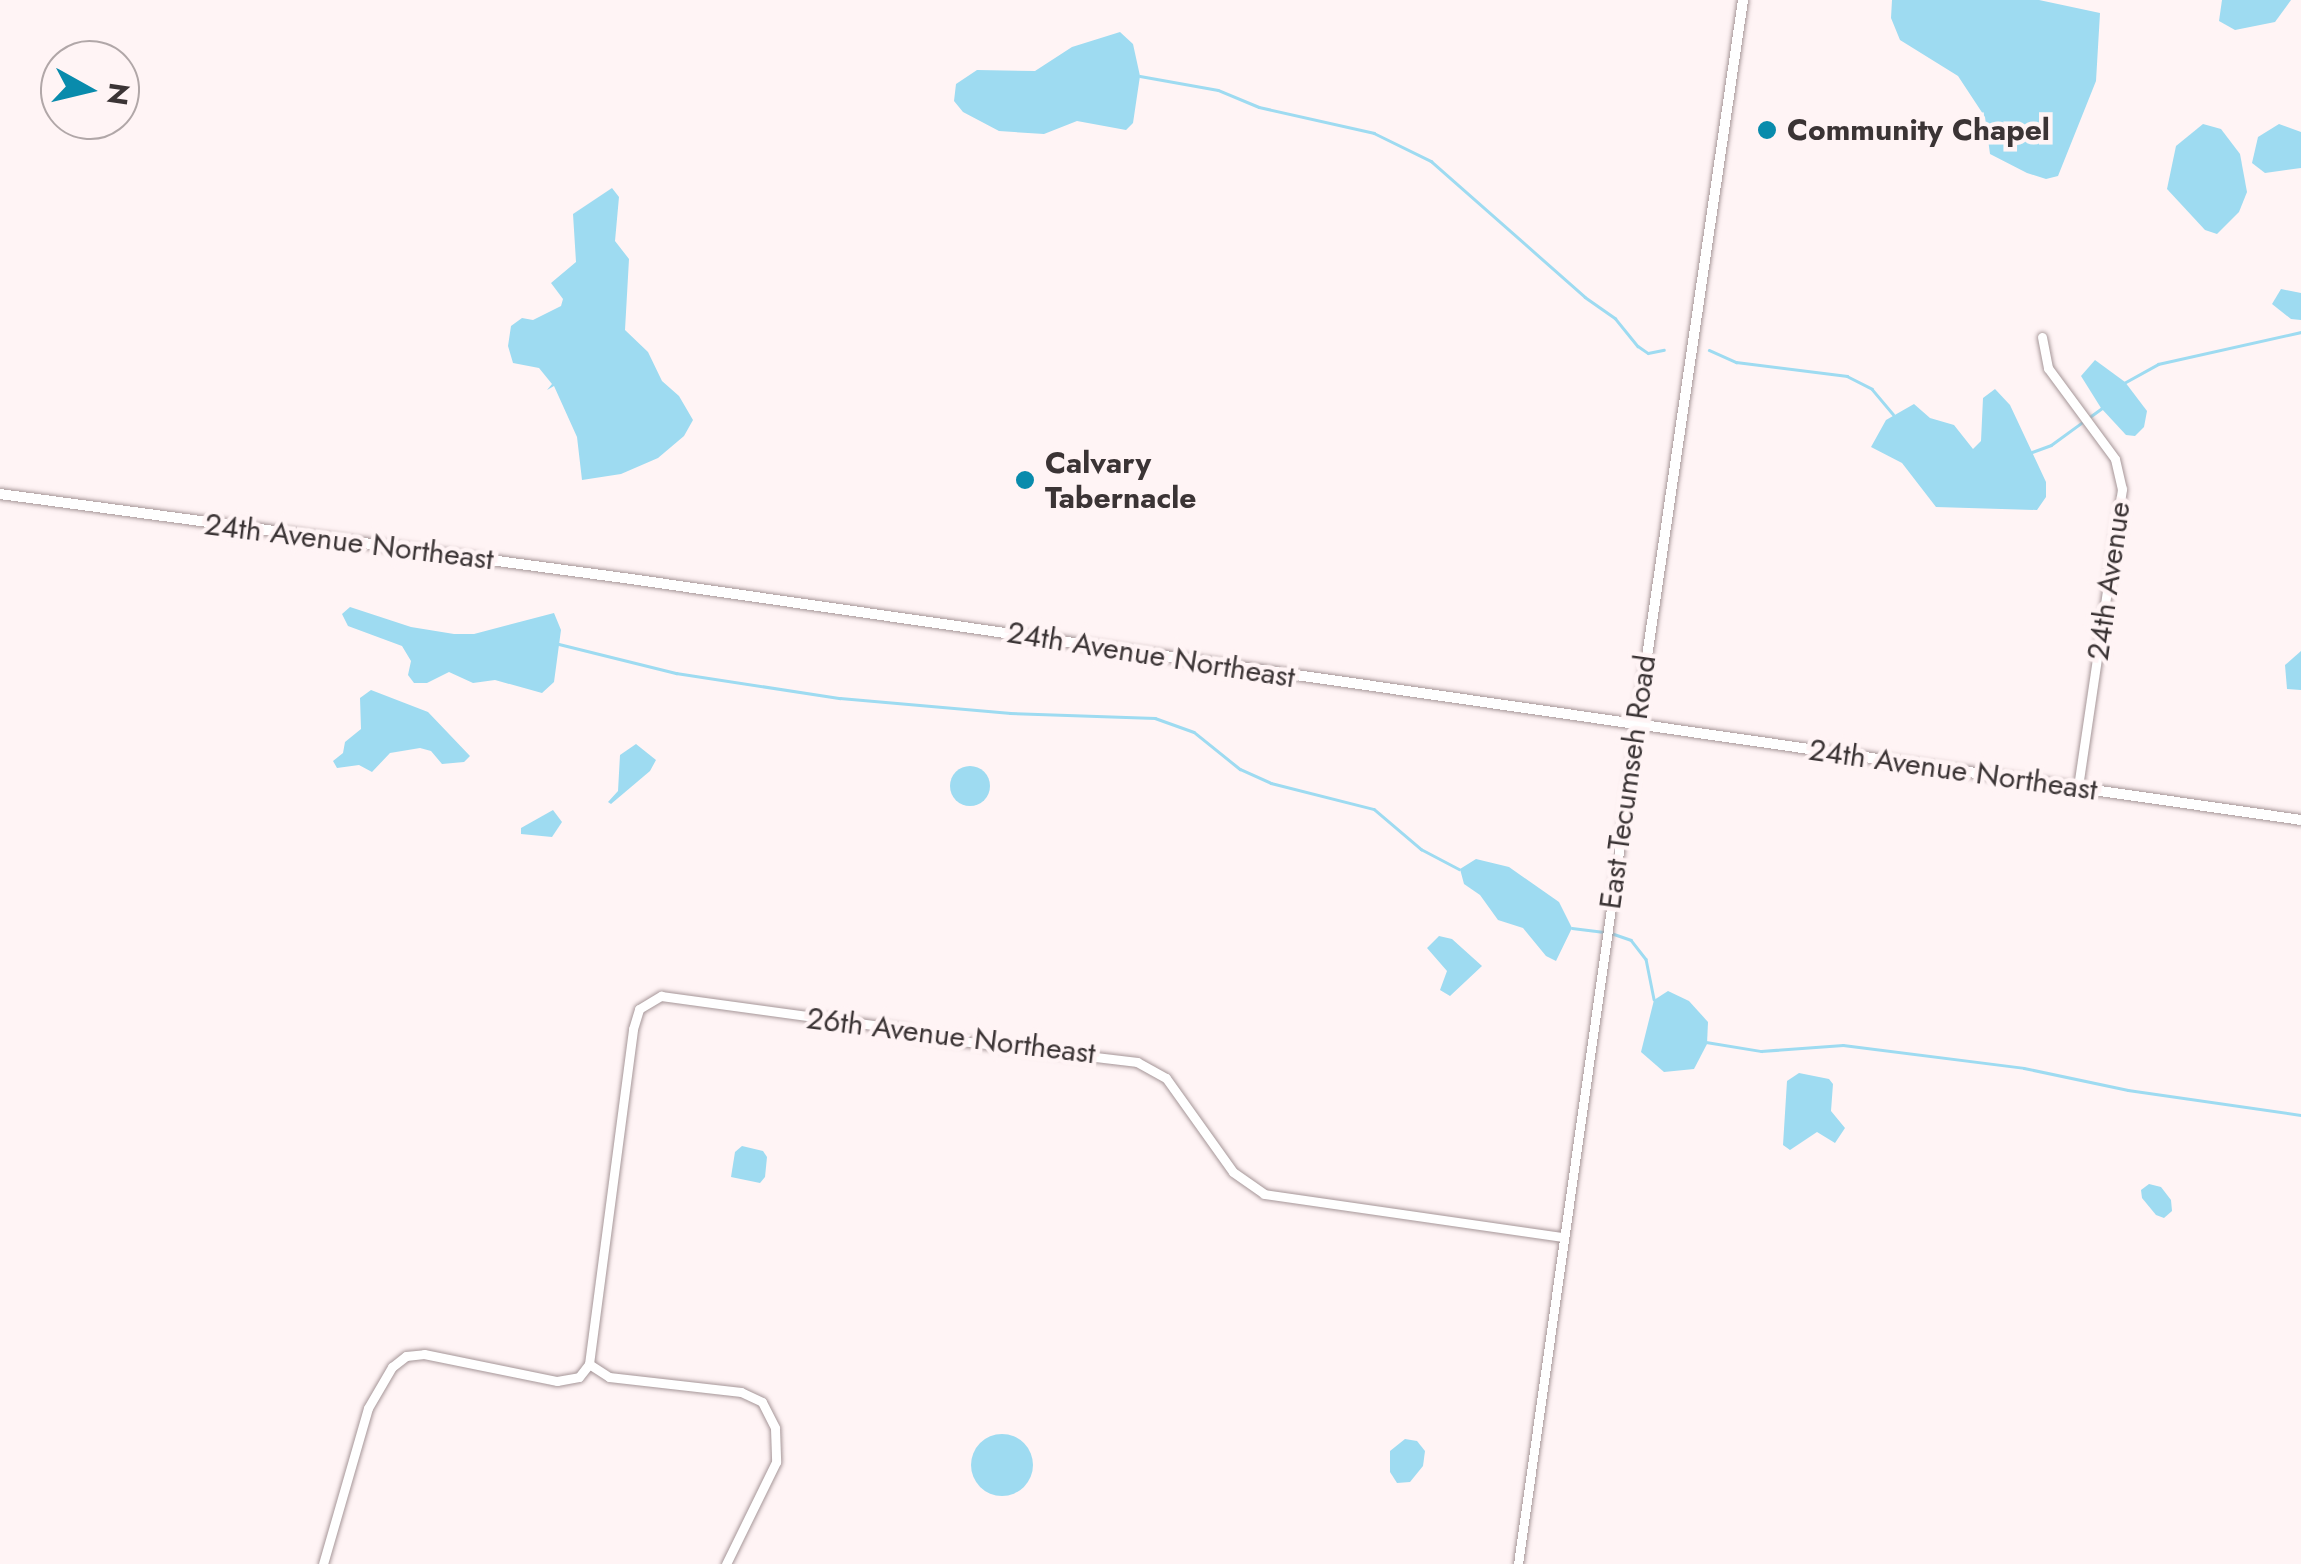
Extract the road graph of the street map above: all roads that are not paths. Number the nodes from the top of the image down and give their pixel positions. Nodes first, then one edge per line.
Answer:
1 (1744, 0) edge
2 (2042, 338) dead end
3 (0, 494) edge
4 (1637, 725) junction
5 (2078, 788) junction
6 (2301, 820) edge
7 (1564, 1237) junction
8 (589, 1364) junction
9 (322, 1564) edge
10 (726, 1564) edge
11 (1518, 1564) edge

1 - 4 street, East Tecumseh Road
2 - 5 street, 24th Avenue
3 - 4 street, 24th Avenue Northeast
4 - 5 street, 24th Avenue Northeast
4 - 7 street, East Tecumseh Road
5 - 6 street, 24th Avenue Northeast
7 - 8 street, 26th Avenue Northeast
7 - 11 street, East Tecumseh Road
8 - 9 street
8 - 10 street

